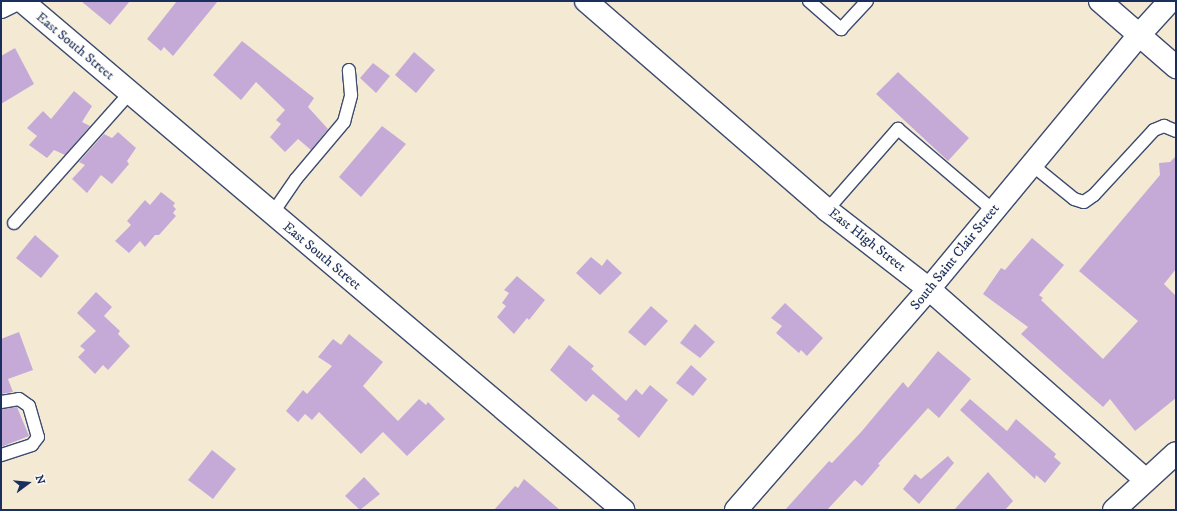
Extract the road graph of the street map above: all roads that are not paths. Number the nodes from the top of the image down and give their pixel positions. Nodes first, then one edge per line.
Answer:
1 (13, 1) edge
2 (22, 1) edge
3 (586, 1) edge
4 (809, 1) edge
5 (867, 1) edge
6 (1100, 1) edge
7 (1170, 1) edge
8 (1, 7) edge
9 (1139, 35) junction
10 (1176, 67) edge
11 (349, 70) dead end
12 (130, 93) junction
13 (1176, 131) edge
14 (1031, 164) junction
15 (827, 210) junction
16 (993, 210) junction
17 (272, 214) junction
18 (14, 223) dead end
19 (929, 289) junction
20 (1, 402) edge
21 (1176, 453) edge
22 (1, 456) edge
23 (1146, 480) junction
24 (623, 510) edge
25 (736, 510) edge
26 (1114, 510) edge

1 - 8 street
2 - 12 street, East South Street
3 - 15 street, East High Street
4 - 5 lane
6 - 9 street
7 - 9 street, South Saint Clair Street
9 - 10 street
9 - 14 street, South Saint Clair Street
11 - 17 lane
12 - 17 street, East South Street
12 - 18 lane
13 - 14 lane
14 - 16 street, South Saint Clair Street
15 - 16 lane
15 - 19 street, East High Street
16 - 19 street, South Saint Clair Street
17 - 24 street, East South Street
19 - 23 street, East High Street
19 - 25 street, South Saint Clair Street
20 - 22 lane
21 - 23 street
23 - 26 street

